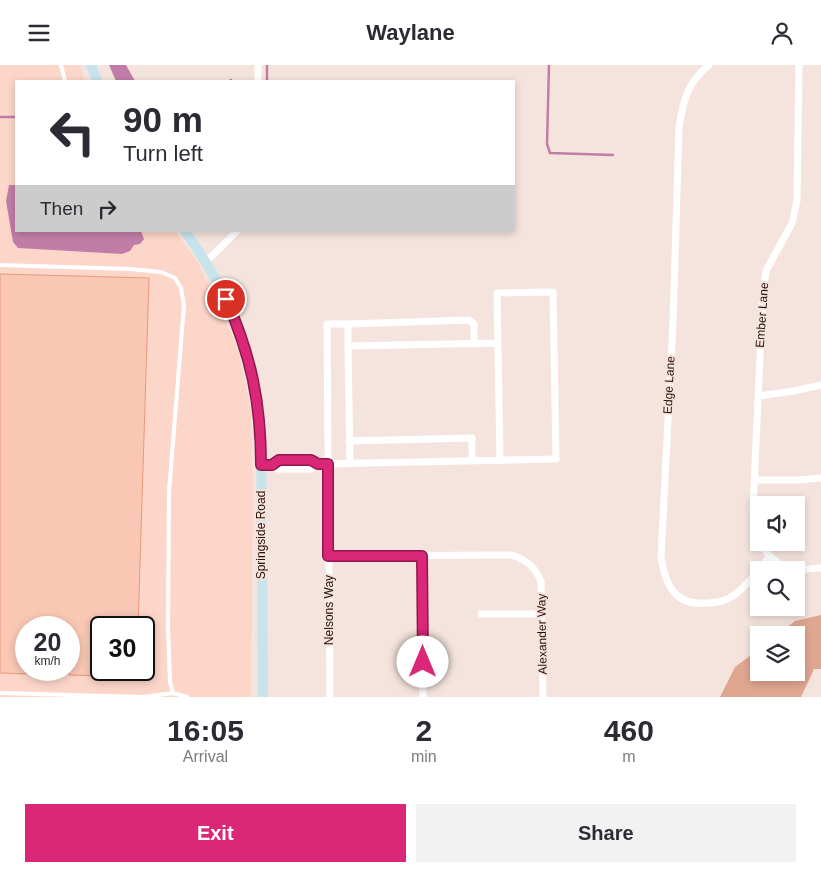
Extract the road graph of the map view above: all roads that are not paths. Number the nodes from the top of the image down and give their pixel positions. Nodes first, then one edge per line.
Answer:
1 (61, 65) edge
2 (91, 65) edge
3 (258, 65) edge
4 (709, 65) edge
5 (799, 65) edge
6 (65, 80) edge
7 (97, 80) edge
8 (258, 80) edge
9 (186, 232) edge
10 (236, 232) edge
11 (206, 263) junction
12 (0, 265) edge
13 (348, 324) junction
14 (498, 343) junction
15 (474, 344) junction
16 (348, 347) junction
17 (821, 385) edge
18 (758, 396) junction
19 (349, 441) junction
20 (472, 461) junction
21 (500, 461) junction
22 (350, 463) junction
23 (328, 464) junction
24 (261, 465) junction
25 (821, 478) edge
26 (755, 480) junction
27 (754, 496) edge
28 (766, 551) edge
29 (328, 556) junction
30 (422, 556) junction
31 (770, 556) junction
32 (776, 561) edge
33 (821, 569) edge
34 (805, 570) edge
35 (480, 614) dead end
36 (541, 614) junction
37 (0, 693) edge
38 (173, 693) junction
39 (137, 697) edge
40 (187, 697) edge
41 (263, 697) edge
42 (330, 697) edge
43 (424, 697) edge
44 (543, 697) edge

1 - 6 lane
2 - 7 main road
3 - 8 street
4 - 31 street, Edge Lane
5 - 18 street, Ember Lane
9 - 11 main road, Springside Road
10 - 11 street
11 - 24 main road, Springside Road
12 - 38 lane
13 - 15 street
13 - 16 street
13 - 23 street, Nelsons Way
14 - 15 street
14 - 21 street
14 - 21 street
15 - 16 street
16 - 19 street
17 - 18 street
18 - 26 street, Ember Lane
19 - 20 street
19 - 22 street
20 - 21 street
20 - 22 street
22 - 23 street
23 - 24 street
23 - 29 street, Nelsons Way
24 - 41 main road, Springside Road
25 - 26 street
26 - 27 street, Ember Lane
28 - 31 street, Ember Lane
29 - 30 street
29 - 42 street, Nelsons Way
30 - 36 street, Alexander Way
30 - 43 street
31 - 32 street, Ember Lane
33 - 34 street, Ember Lane
35 - 36 street
36 - 44 street, Alexander Way
37 - 39 lane
38 - 39 lane
38 - 40 lane

